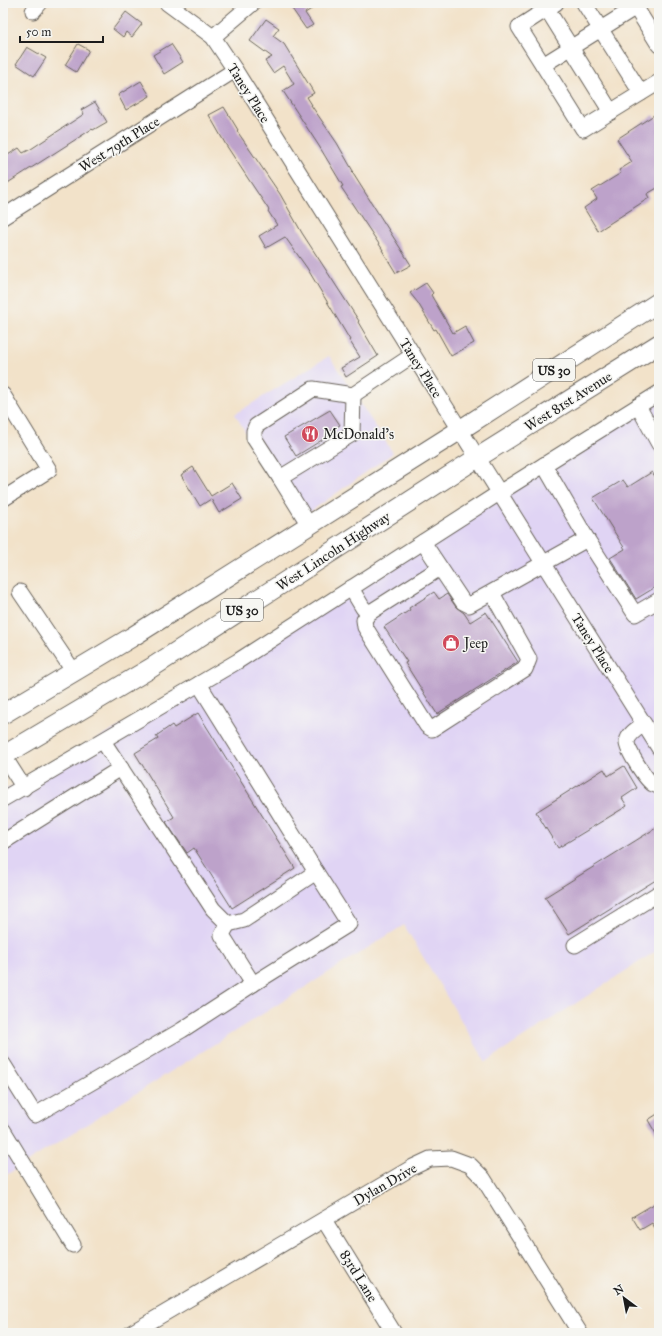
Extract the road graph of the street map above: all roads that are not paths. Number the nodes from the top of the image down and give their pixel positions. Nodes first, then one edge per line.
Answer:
1 (167, 3) edge
2 (254, 3) edge
3 (584, 3) edge
4 (634, 5) edge
5 (551, 6) edge
6 (600, 30) junction
7 (213, 37) junction
8 (659, 45) edge
9 (571, 48) junction
10 (543, 65) junction
11 (235, 70) junction
12 (659, 82) edge
13 (641, 93) junction
14 (611, 112) junction
15 (3, 217) edge
16 (659, 302) edge
17 (659, 344) edge
18 (413, 355) junction
19 (659, 393) edge
20 (3, 395) edge
21 (353, 395) junction
22 (638, 406) junction
23 (460, 430) junction
24 (659, 444) edge
25 (477, 458) junction
26 (544, 466) junction
27 (280, 478) junction
28 (499, 493) junction
29 (3, 499) edge
30 (309, 526) junction
31 (588, 539) junction
32 (423, 542) junction
33 (543, 564) junction
34 (440, 568) junction
35 (351, 588) junction
36 (20, 592) dead end
37 (492, 593) junction
38 (659, 600) edge
39 (369, 612) junction
40 (74, 672) junction
41 (199, 684) junction
42 (3, 714) edge
43 (644, 724) junction
44 (103, 741) junction
45 (658, 746) edge
46 (3, 755) edge
47 (121, 768) junction
48 (659, 786) edge
49 (24, 788) junction
50 (3, 799) edge
51 (3, 842) edge
52 (316, 872) junction
53 (659, 893) edge
54 (228, 924) junction
55 (575, 945) dead end
56 (253, 984) junction
57 (3, 1064) edge
58 (3, 1130) edge
59 (324, 1220) junction
60 (73, 1245) dead end
61 (131, 1333) edge
62 (394, 1333) edge
63 (580, 1333) edge

1 - 7 street, Taney Place
2 - 7 street
3 - 6 street
4 - 6 street
4 - 8 street
5 - 9 street
5 - 10 street
6 - 9 street
6 - 13 street
7 - 11 street, Taney Place
9 - 10 street
9 - 14 street
10 - 14 street
11 - 15 street, West 79th Place
11 - 18 street, Taney Place
12 - 13 street
13 - 14 street
16 - 23 main road, US 30
17 - 25 main road, West 81st Avenue / US 30
18 - 21 street
18 - 23 street, Taney Place
19 - 22 street
20 - 29 street
21 - 27 street
21 - 27 street
22 - 24 street
22 - 26 street
23 - 25 street, Taney Place
23 - 30 main road, US 30
25 - 28 street, Taney Place
25 - 46 main road, West Lincoln Highway / US 30
26 - 28 street
26 - 31 street
27 - 30 street
28 - 32 street
28 - 33 street, Taney Place
30 - 40 main road, US 30
31 - 33 street
31 - 38 street
32 - 34 street
32 - 35 street
33 - 37 street
33 - 43 street, Taney Place
34 - 37 street
34 - 39 street
35 - 39 street
35 - 41 street
36 - 40 street
37 - 39 street
40 - 42 main road, US 30
41 - 44 street
41 - 52 street
43 - 45 street, Taney Place
43 - 48 street
44 - 47 street
44 - 49 street
46 - 49 street
47 - 51 street
47 - 54 street
49 - 50 street
52 - 54 street
52 - 56 street
53 - 55 street
54 - 56 street
56 - 57 street
58 - 60 street
59 - 61 street, Dylan Drive
59 - 62 street, 83rd Lane
59 - 63 street, Dylan Drive

